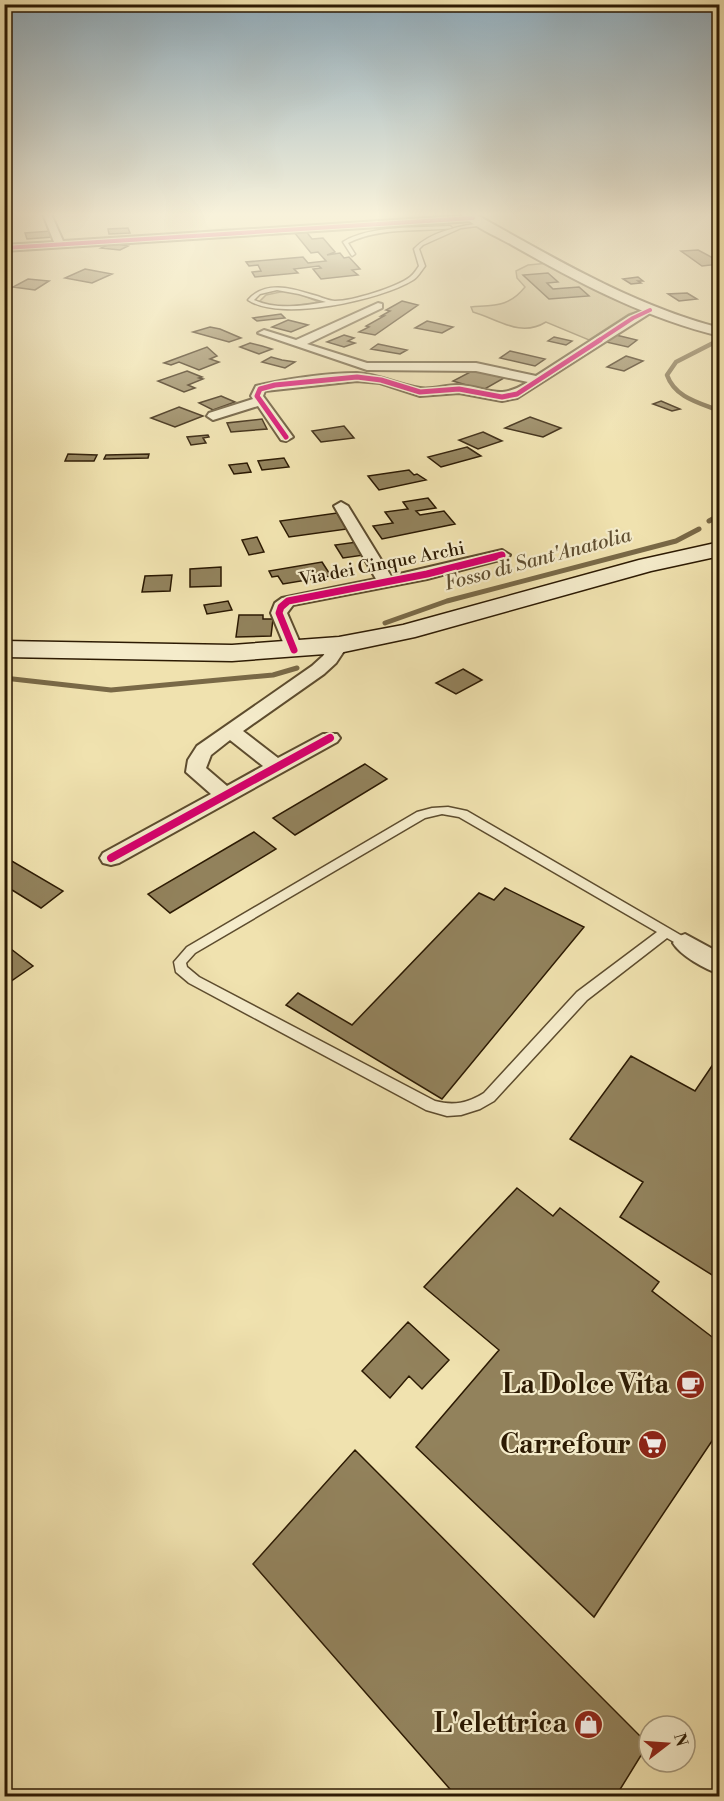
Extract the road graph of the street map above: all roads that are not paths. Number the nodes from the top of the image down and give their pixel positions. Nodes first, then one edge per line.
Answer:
1 (252, 298) edge
2 (319, 298) edge
3 (358, 298) edge
4 (623, 298) edge
5 (330, 302) junction
6 (378, 306) dead end
7 (650, 310) junction
8 (717, 331) edge
9 (264, 333) dead end
10 (297, 344) junction
11 (537, 380) junction
12 (260, 401) junction
13 (213, 416) dead end
14 (286, 437) dead end
15 (341, 506) dead end
16 (720, 549) edge
17 (502, 555) dead end
18 (386, 582) junction
19 (339, 645) junction
20 (4, 649) edge
21 (294, 650) junction
22 (231, 731) junction
23 (330, 738) dead end
24 (276, 767) junction
25 (225, 795) junction
26 (111, 858) dead end
27 (675, 938) junction
28 (720, 965) edge

1 - 5 lane
2 - 5 lane
3 - 5 lane
4 - 7 street
6 - 10 street
7 - 8 street
7 - 11 street
9 - 10 street
10 - 11 street
11 - 12 street
12 - 13 street
12 - 14 street
15 - 18 street, Via dei Cinque Archi
16 - 19 main road
17 - 18 street, Via dei Cinque Archi
18 - 21 street, Via dei Cinque Archi
19 - 21 main road
19 - 22 street
20 - 21 main road
22 - 24 street
22 - 25 street
23 - 24 street
24 - 25 street
25 - 26 street
27 - 27 lane
27 - 28 street

